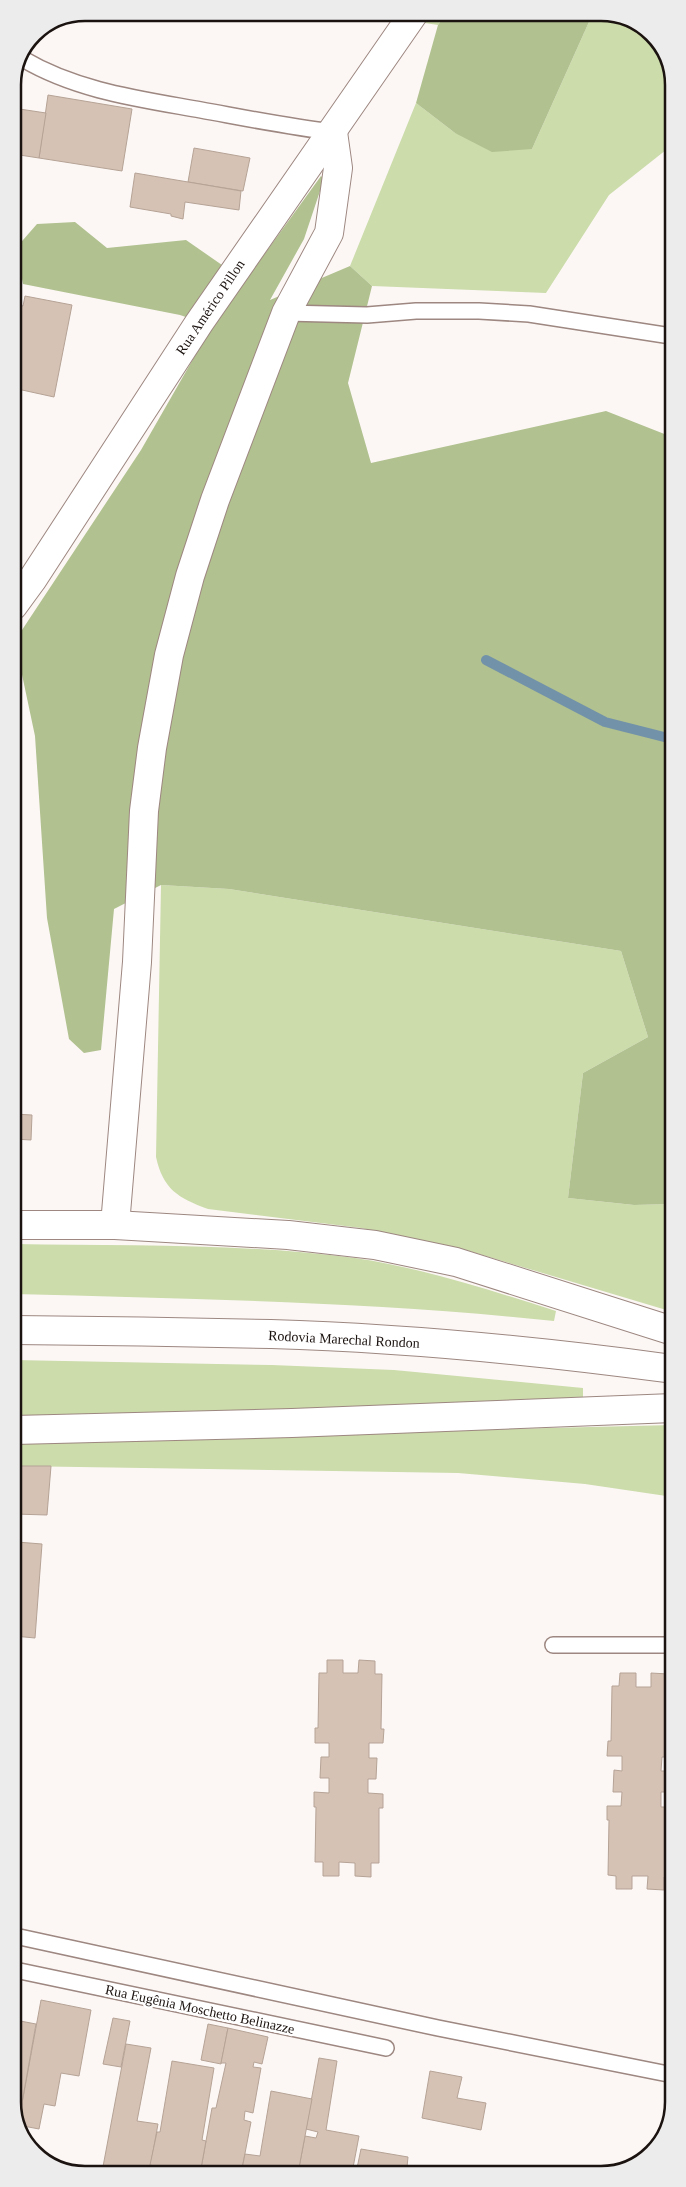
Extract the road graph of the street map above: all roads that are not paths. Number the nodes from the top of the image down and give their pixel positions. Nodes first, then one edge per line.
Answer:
1 (409, 21) edge
2 (26, 61) edge
3 (333, 132) junction
4 (286, 313) junction
5 (665, 335) edge
6 (21, 595) edge
7 (21, 1225) edge
8 (116, 1225) junction
9 (665, 1328) edge
10 (21, 1330) edge
11 (665, 1368) edge
12 (665, 1408) edge
13 (21, 1430) edge
14 (553, 1645) dead end
15 (665, 1645) edge
16 (21, 1937) edge
17 (21, 1971) edge
18 (386, 2048) dead end
19 (665, 2073) edge

1 - 3 main road, Rua Américo Pillon
2 - 3 lane
3 - 4 main road
3 - 6 main road, Rua Américo Pillon
4 - 5 lane
4 - 8 main road
7 - 8 main road
8 - 9 main road
10 - 11 main road, Rodovia Marechal Rondon
12 - 13 main road
14 - 15 lane
16 - 19 lane
17 - 18 lane, Rua Eugênia Moschetto Belinazze

